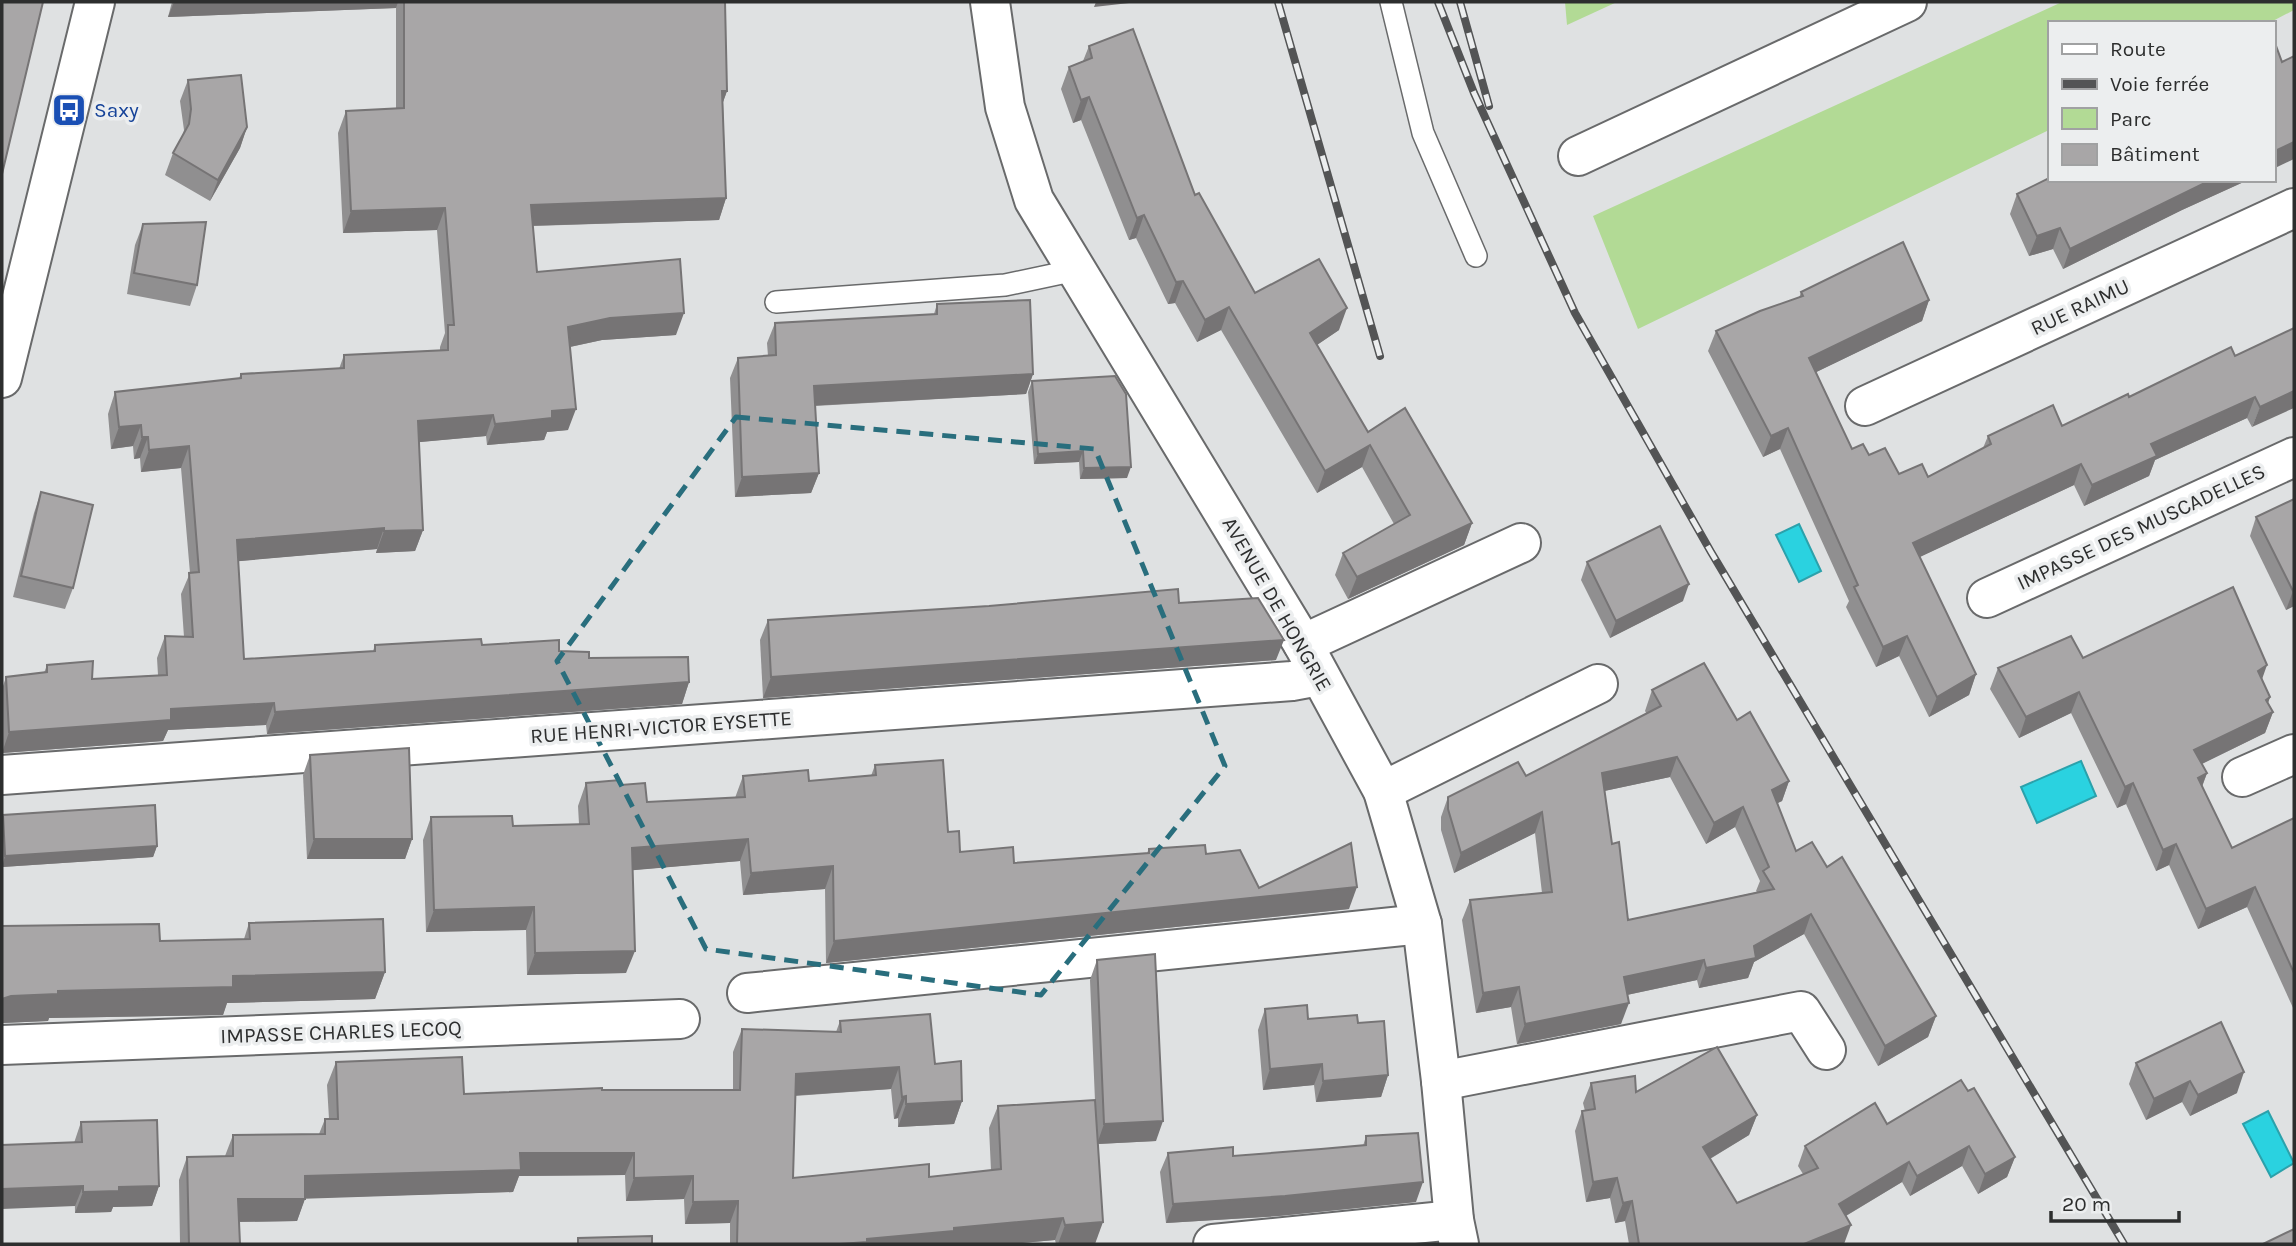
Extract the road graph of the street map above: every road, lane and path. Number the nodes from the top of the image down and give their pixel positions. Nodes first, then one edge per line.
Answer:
1 (95, 2) edge
2 (990, 2) edge
3 (1391, 2) edge
4 (1907, 2) edge
5 (1578, 156) dead end
6 (2294, 208) edge
7 (1476, 256) dead end
8 (1076, 270) junction
9 (776, 302) dead end
10 (2, 378) edge
11 (1865, 406) dead end
12 (2294, 457) edge
13 (1521, 543) dead end
14 (1987, 598) dead end
15 (1311, 660) junction
16 (1598, 684) dead end
17 (2294, 754) edge
18 (2, 775) edge
19 (2242, 777) dead end
20 (1383, 792) junction
21 (1422, 924) junction
22 (747, 993) dead end
23 (680, 1019) dead end
24 (2, 1045) edge
25 (1826, 1050) dead end
26 (1441, 1081) junction
27 (1457, 1232) edge
28 (1213, 1244) edge

1 - 10 street
2 - 8 street, AVENUE DE HONGRIE
3 - 7 lane
4 - 5 street
6 - 11 street, RUE RAIMU
8 - 9 lane
8 - 15 street, AVENUE DE HONGRIE
12 - 14 street, IMPASSE DES MUSCADELLES
13 - 15 street, RUE HENRI-VICTOR EYSETTE
15 - 18 street, RUE HENRI-VICTOR EYSETTE
15 - 20 street, AVENUE DE HONGRIE
16 - 20 street
17 - 19 street
20 - 21 street, AVENUE DE HONGRIE
21 - 22 street
21 - 26 street, AVENUE DE HONGRIE
23 - 24 street, IMPASSE CHARLES LECOQ
25 - 26 street
26 - 27 street, AVENUE DE HONGRIE
27 - 28 street

